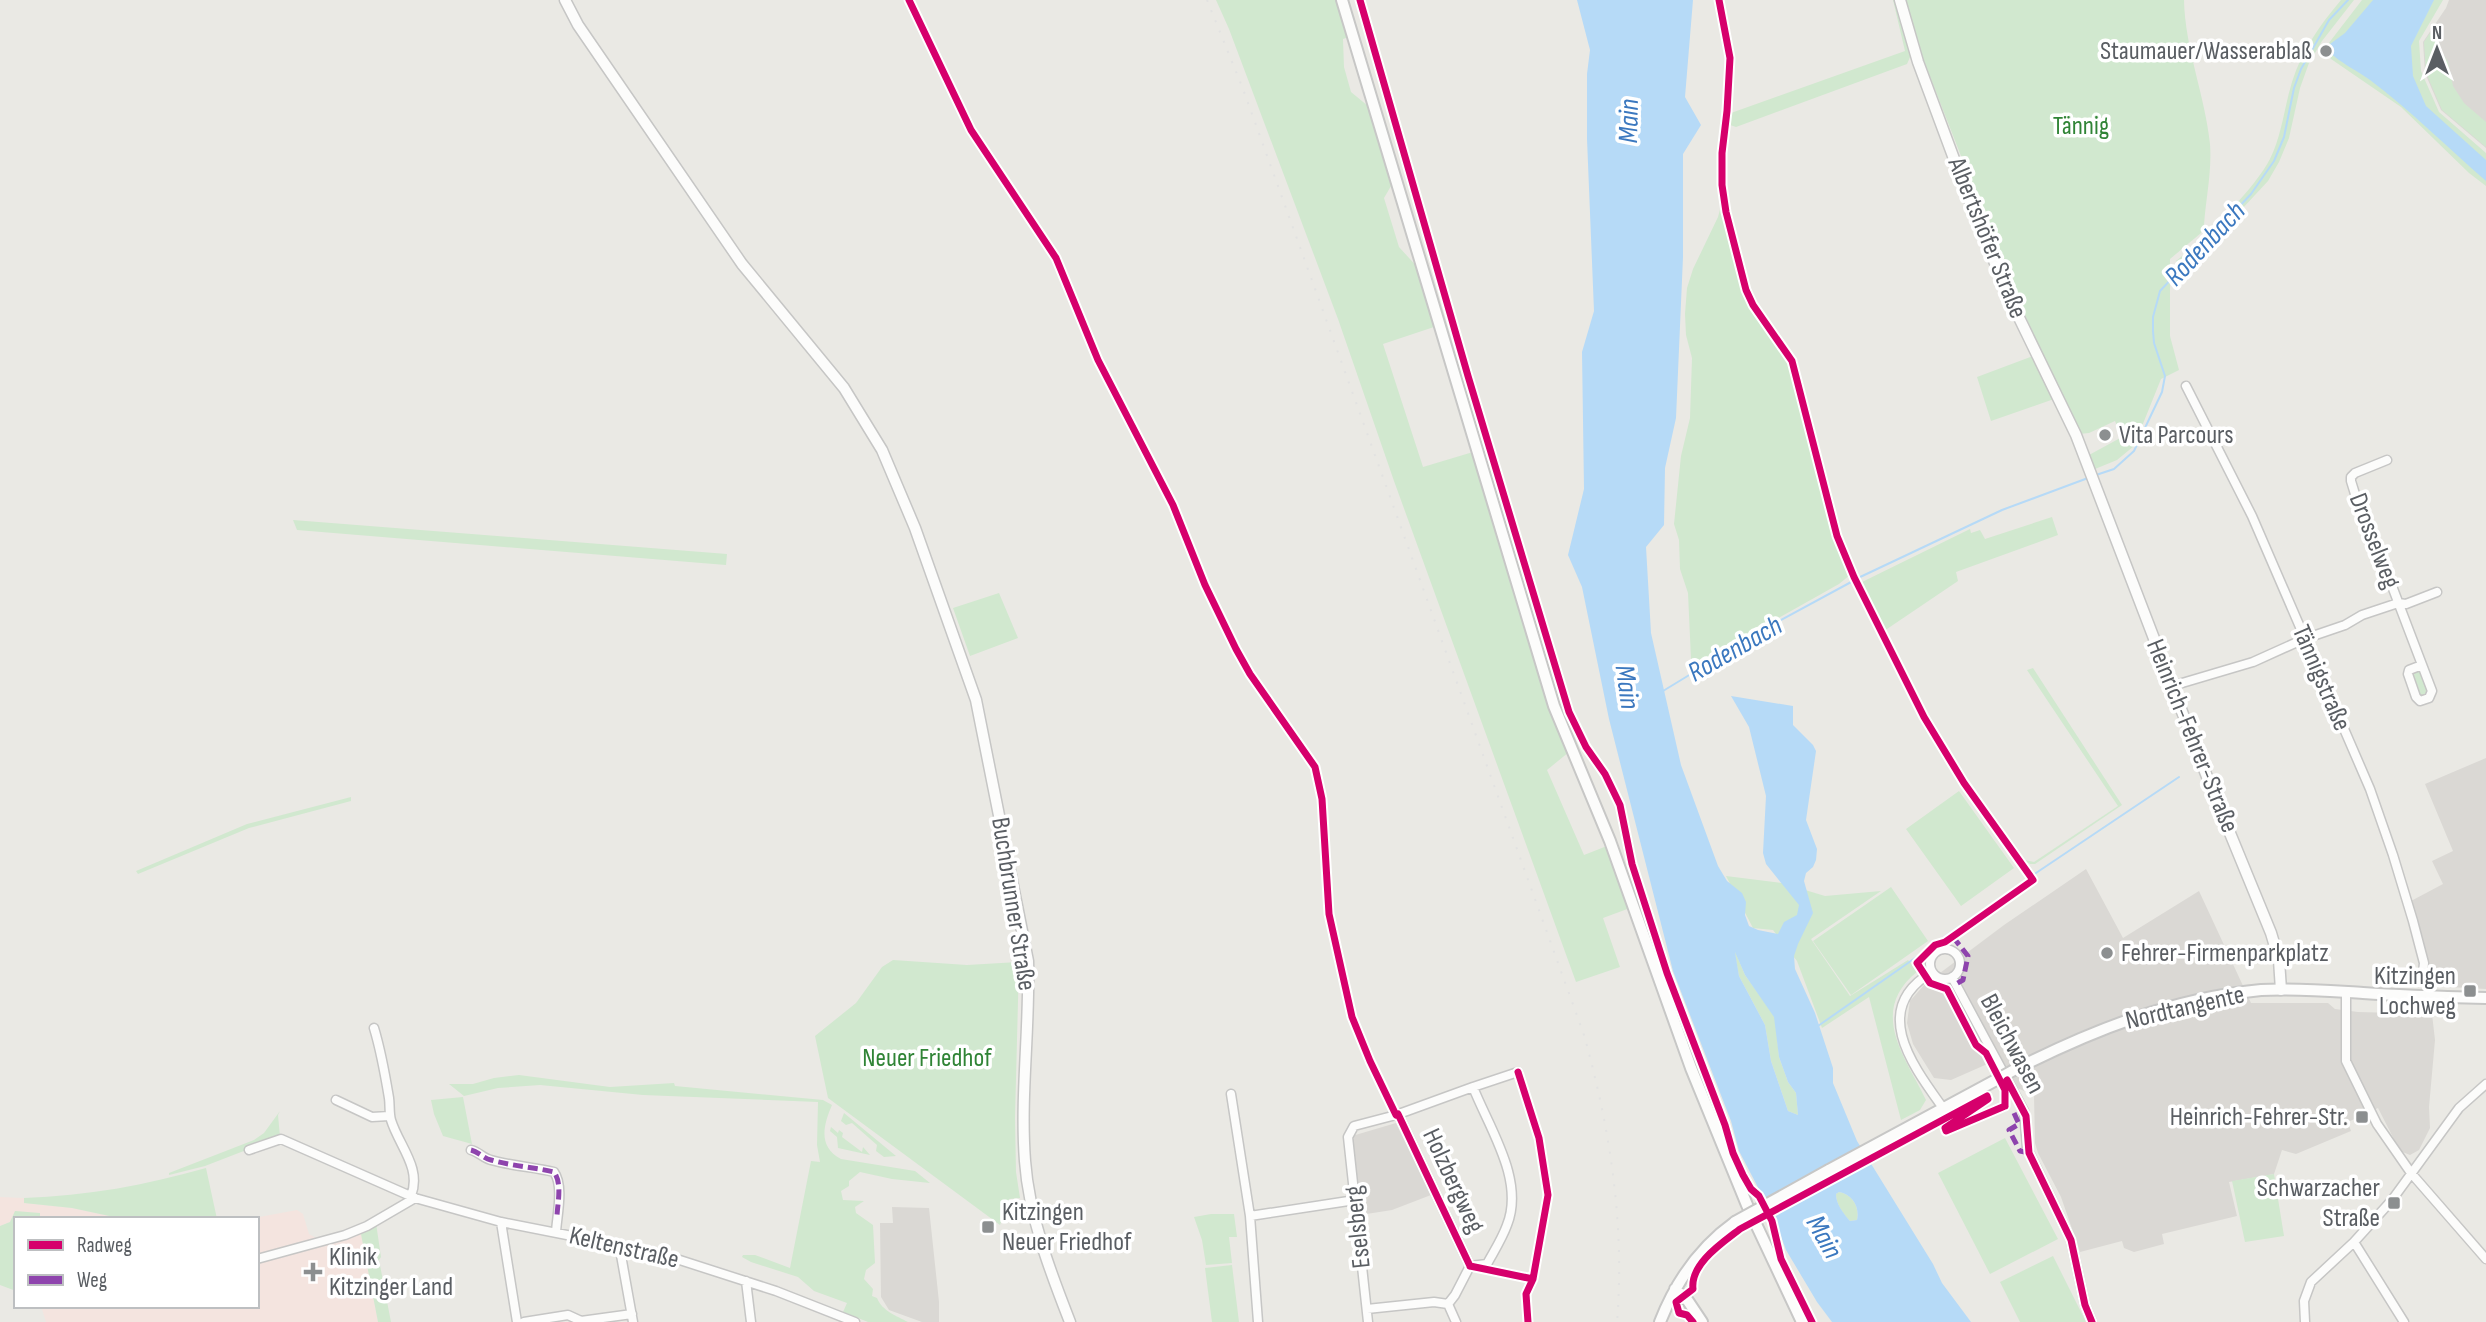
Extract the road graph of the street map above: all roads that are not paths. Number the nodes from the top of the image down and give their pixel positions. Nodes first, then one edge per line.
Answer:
1 (565, 0) edge
2 (1342, 0) edge
3 (1900, 0) edge
4 (2186, 386) dead end
5 (2387, 460) dead end
6 (2095, 482) joint
7 (2437, 592) dead end
8 (2398, 603) junction
9 (2304, 639) junction
10 (2421, 665) dead end
11 (2172, 686) junction
12 (1932, 972) junction
13 (1952, 977) junction
14 (2422, 982) dead end
15 (2281, 990) junction
16 (2346, 992) junction
17 (2486, 998) edge
18 (374, 1028) dead end
19 (1518, 1072) dead end
20 (2486, 1084) edge
21 (1473, 1087) junction
22 (1231, 1094) dead end
23 (336, 1100) dead end
24 (1943, 1108) junction
25 (1398, 1114) junction
26 (389, 1116) junction
27 (249, 1150) dead end
28 (471, 1150) dead end
29 (2411, 1173) junction
30 (413, 1197) junction
31 (1355, 1200) junction
32 (1250, 1216) junction
33 (501, 1222) junction
34 (556, 1232) junction
35 (2354, 1242) junction
36 (619, 1244) junction
37 (259, 1258) edge
38 (2486, 1259) edge
39 (1470, 1266) junction
40 (746, 1281) junction
41 (1675, 1289) junction
42 (1448, 1304) junction
43 (1367, 1309) junction
44 (633, 1318) edge
45 (517, 1322) edge
46 (524, 1322) edge
47 (751, 1322) edge
48 (855, 1322) edge
49 (1070, 1322) edge
50 (1258, 1322) edge
51 (1368, 1322) edge
52 (1456, 1322) edge
53 (1660, 1322) edge
54 (1703, 1322) edge
55 (1802, 1322) edge
56 (2092, 1322) edge
57 (2305, 1322) edge
58 (2404, 1322) edge

1 - 49 street, Buchbrunner Straße
2 - 55 main road
3 - 6 street, Albertshöfer Straße
4 - 9 street, Tännigstraße
5 - 8 street, Drosselweg
6 - 11 street, Heinrich-Fehrer-Straße
7 - 8 street
8 - 9 street
8 - 10 street
9 - 11 street
9 - 14 street, Tännigstraße
11 - 15 street, Heinrich-Fehrer-Straße
12 - 13 street, Bleichwasen
12 - 13 street, Bleichwasen
12 - 24 street, Bleichwasen
13 - 56 street, Bleichwasen
15 - 16 main road, Nordtangente
15 - 24 main road, Nordtangente, bridge
16 - 17 main road, Nordtangente
16 - 29 street
18 - 26 street
19 - 21 street
20 - 29 street
21 - 25 street
21 - 39 street
22 - 32 street
23 - 26 street
24 - 41 main road, Nordtangente, bridge
25 - 31 street, Eselsberg
25 - 39 street, Holzbergweg
26 - 30 street
27 - 30 street, Keltenstraße
28 - 34 street
29 - 35 street
29 - 38 street
30 - 33 street, Keltenstraße
30 - 37 street
31 - 32 street
31 - 43 street, Eselsberg
32 - 50 street
33 - 34 street, Keltenstraße
33 - 45 street
34 - 36 street, Keltenstraße
35 - 57 street
35 - 58 street
36 - 40 street, Keltenstraße
36 - 44 street
39 - 42 street
40 - 47 street
40 - 48 street, Keltenstraße
41 - 53 main road
41 - 54 main road
42 - 43 street
42 - 52 street
43 - 51 street, Eselsberg
44 - 46 street

